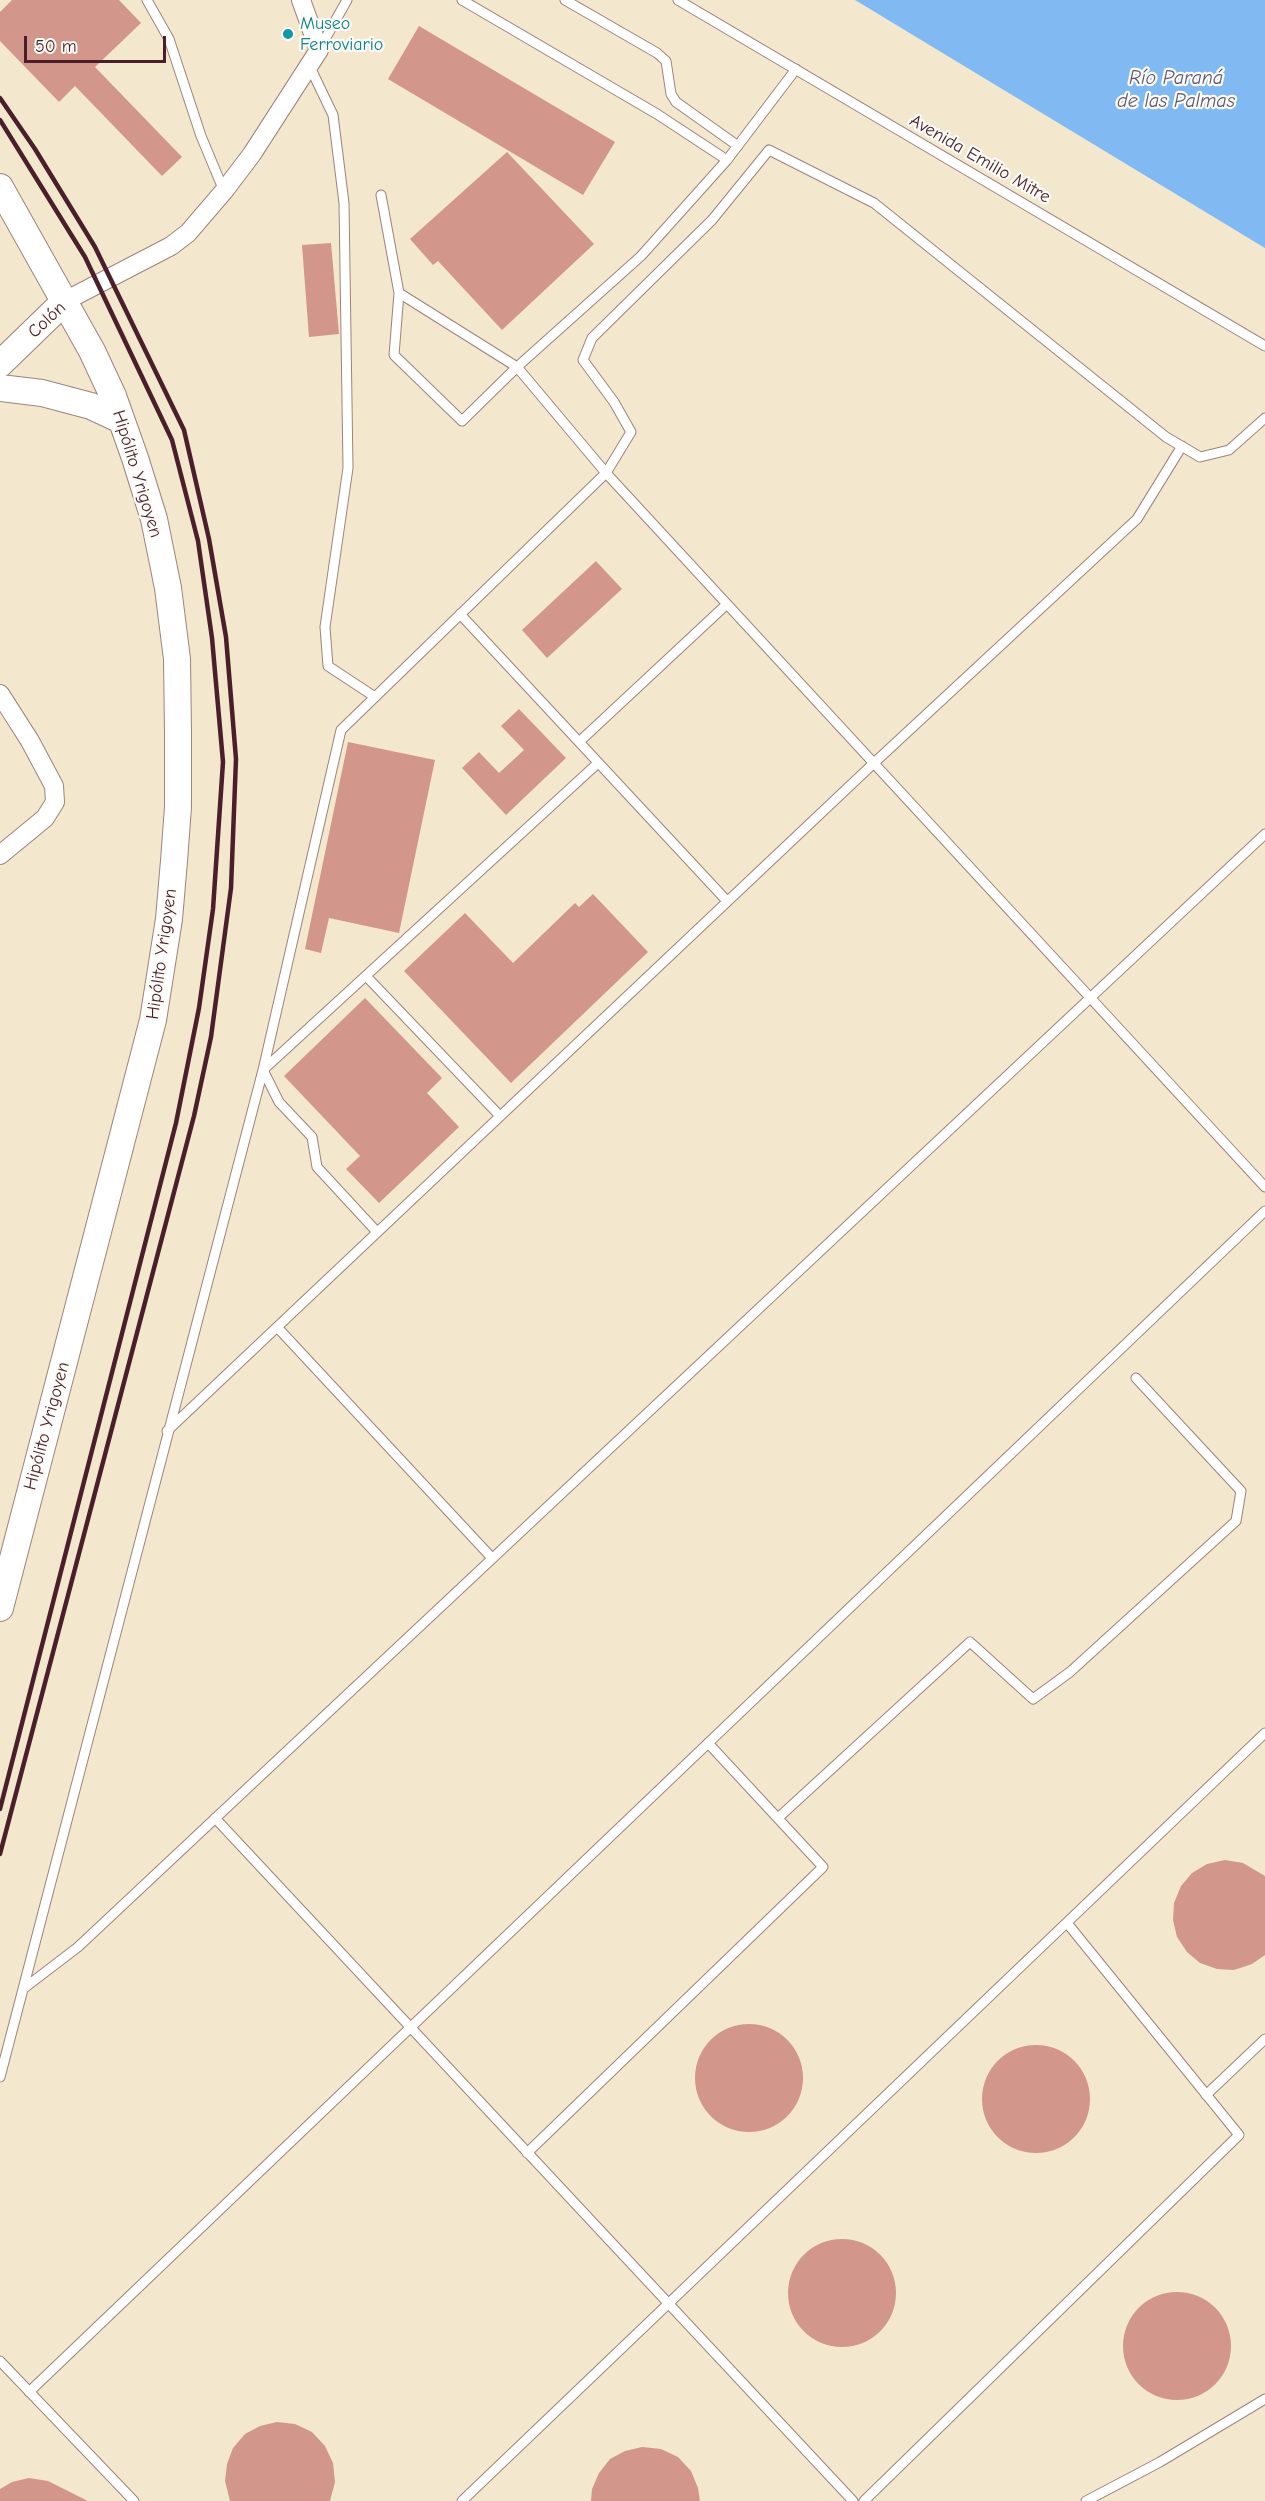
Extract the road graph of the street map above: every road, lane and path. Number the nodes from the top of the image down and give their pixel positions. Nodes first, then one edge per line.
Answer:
1 (147, 0) edge
2 (301, 0) edge
3 (346, 0) edge
4 (462, 0) edge
5 (565, 0) edge
6 (678, 0) edge
7 (314, 58) junction
8 (796, 69) junction
9 (738, 146) junction
10 (727, 160) junction
11 (0, 187) edge
12 (224, 191) junction
13 (381, 195) dead end
14 (399, 293) junction
15 (64, 301) junction
16 (1265, 346) edge
17 (0, 364) edge
18 (517, 367) junction
19 (0, 388) edge
20 (1265, 418) edge
21 (122, 420) junction
22 (1182, 446) junction
23 (606, 473) junction
24 (727, 604) junction
25 (460, 614) junction
26 (0, 694) edge
27 (375, 697) junction
28 (579, 742) junction
29 (598, 763) junction
30 (874, 763) junction
31 (1265, 834) edge
32 (0, 855) edge
33 (727, 901) junction
34 (366, 976) junction
35 (1091, 997) junction
36 (263, 1070) junction
37 (500, 1116) junction
38 (1265, 1187) edge
39 (1265, 1211) edge
40 (377, 1232) junction
41 (277, 1327) junction
42 (1136, 1378) dead end
43 (167, 1432) junction
44 (492, 1558) junction
45 (5, 1570) edge
46 (0, 1608) edge
47 (1265, 1733) edge
48 (708, 1743) junction
49 (215, 1818) junction
50 (778, 1818) junction
51 (1066, 1923) junction
52 (23, 1989) junction
53 (410, 2027) junction
54 (1265, 2039) edge
55 (0, 2076) edge
56 (1206, 2095) junction
57 (527, 2153) junction
58 (668, 2304) junction
59 (0, 2361) edge
60 (29, 2392) junction
61 (1265, 2399) edge
62 (134, 2501) edge
63 (462, 2501) edge
64 (852, 2501) edge
65 (864, 2501) edge
66 (1086, 2501) edge

1 - 12 lane
2 - 7 street
3 - 7 lane
4 - 10 lane
5 - 9 lane
6 - 8 lane, Avenida Emilio Mitre
7 - 12 street, Colón
7 - 27 lane
8 - 9 lane
8 - 16 lane, Avenida Emilio Mitre
9 - 10 lane
10 - 18 lane
11 - 15 street, Hipólito Yrigoyen
12 - 15 street, Colón
13 - 14 lane
14 - 18 lane
14 - 18 lane
15 - 17 street, Colón
15 - 21 street, Hipólito Yrigoyen
18 - 23 lane
19 - 21 street
20 - 22 lane
21 - 45 street, Hipólito Yrigoyen
22 - 23 lane
22 - 30 lane
23 - 24 lane
23 - 25 lane
24 - 28 lane
24 - 30 lane
25 - 27 lane
25 - 28 lane
26 - 32 street
27 - 36 lane
28 - 29 lane
29 - 33 lane
29 - 34 lane
30 - 33 lane
30 - 35 lane
31 - 35 lane
33 - 37 lane
34 - 36 lane
34 - 37 lane
35 - 38 lane
35 - 44 lane
36 - 40 lane
36 - 43 lane
37 - 40 lane
39 - 48 lane
40 - 41 lane
41 - 43 lane
41 - 44 lane
42 - 50 lane
43 - 52 lane
44 - 49 lane
45 - 46 street, Hipólito Yrigoyen
47 - 51 lane
48 - 50 lane
48 - 53 lane
49 - 52 lane
49 - 53 lane
50 - 57 lane
51 - 56 lane
51 - 58 lane
52 - 55 lane
53 - 57 lane
53 - 60 lane
54 - 56 lane
56 - 65 lane
57 - 58 lane
58 - 63 lane
58 - 64 lane
59 - 60 lane
60 - 62 lane
61 - 66 lane

